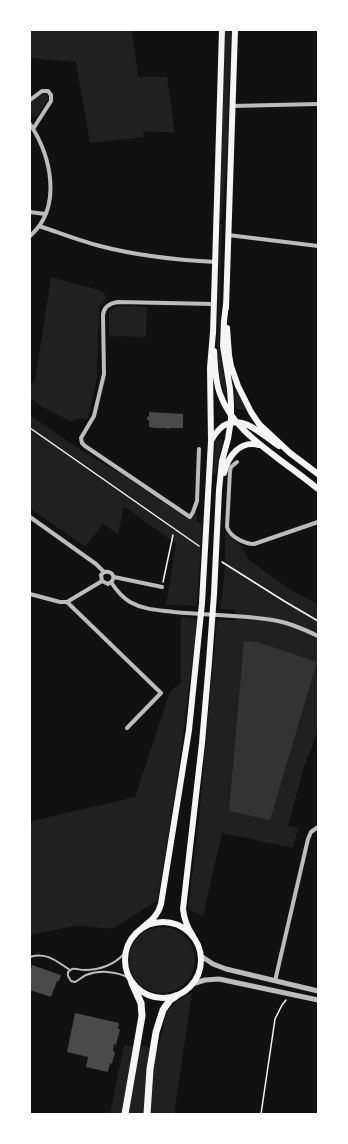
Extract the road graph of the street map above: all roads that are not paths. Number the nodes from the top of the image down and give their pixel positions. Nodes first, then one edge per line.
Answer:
1 (222, 30) edge
2 (235, 30) edge
3 (30, 100) edge
4 (318, 104) edge
5 (232, 106) junction
6 (30, 124) edge
7 (33, 129) junction
8 (30, 212) edge
9 (46, 214) junction
10 (39, 226) junction
11 (228, 235) junction
12 (30, 236) edge
13 (318, 246) edge
14 (216, 262) junction
15 (214, 304) junction
16 (226, 304) junction
17 (213, 332) junction
18 (231, 414) junction
19 (234, 422) junction
20 (211, 441) junction
21 (261, 446) junction
22 (199, 449) dead end
23 (290, 454) junction
24 (237, 462) dead end
25 (318, 474) edge
26 (318, 489) edge
27 (219, 490) junction
28 (30, 517) edge
29 (318, 522) edge
30 (104, 572) junction
31 (114, 577) junction
32 (102, 581) junction
33 (111, 582) junction
34 (162, 587) road end
35 (30, 594) edge
36 (67, 602) junction
37 (318, 636) edge
38 (127, 728) dead end
39 (318, 827) edge
40 (143, 927) junction
41 (193, 936) junction
42 (125, 953) junction
43 (201, 956) junction
44 (30, 957) edge
45 (70, 970) junction
46 (130, 980) junction
47 (275, 981) junction
48 (192, 984) junction
49 (318, 991) edge
50 (176, 996) junction
51 (318, 1000) edge
52 (136, 1052) junction
53 (121, 1114) edge
54 (125, 1114) edge
55 (147, 1114) edge

1 - 14 main road
2 - 5 main road
3 - 7 street
4 - 5 street
5 - 11 main road
6 - 7 street
7 - 9 street
8 - 9 street
9 - 10 street
10 - 12 street
10 - 14 street
11 - 13 street
11 - 16 main road
14 - 15 main road
15 - 17 main road
15 - 22 street
16 - 18 main road
16 - 23 main road
17 - 18 main road
17 - 20 main road
18 - 19 main road
19 - 20 main road
19 - 21 main road
19 - 23 main road
19 - 27 main road
20 - 40 main road
21 - 26 main road
21 - 27 main road
23 - 25 main road
24 - 29 street
27 - 41 main road
28 - 30 street
30 - 31 street
30 - 32 street
31 - 33 street
31 - 34 street
32 - 33 street
32 - 36 street
33 - 37 street
35 - 36 street
36 - 38 street
39 - 47 street
40 - 41 main road
40 - 42 main road
41 - 43 main road
42 - 45 lane
42 - 46 main road
43 - 47 street
43 - 48 main road
44 - 45 lane
45 - 46 lane
46 - 50 main road
46 - 52 highway
47 - 49 street
48 - 50 main road
48 - 51 street
50 - 55 highway
52 - 53 highway
52 - 54 highway

